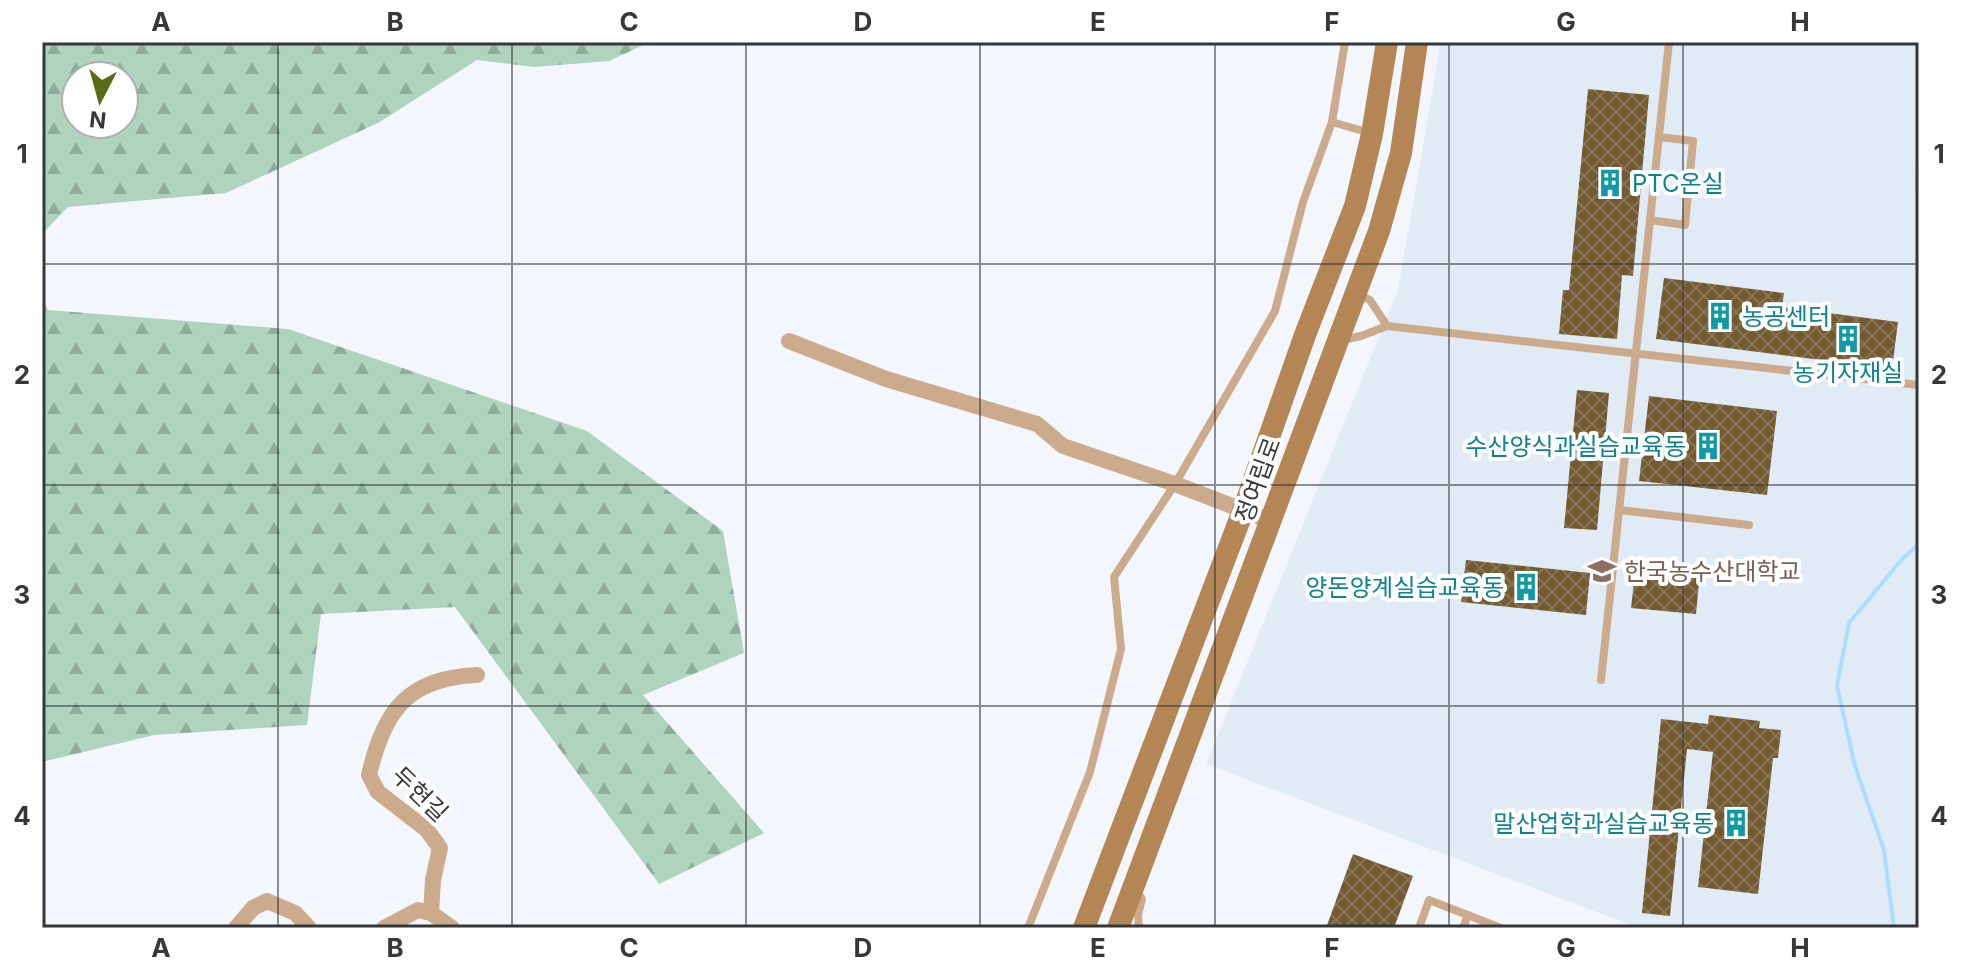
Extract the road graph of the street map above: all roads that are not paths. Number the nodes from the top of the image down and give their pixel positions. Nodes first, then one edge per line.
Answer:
1 (1345, 42) edge
2 (1387, 42) edge
3 (1417, 42) edge
4 (1669, 42) edge
5 (1332, 122) junction
6 (1372, 134) junction
7 (1659, 137) junction
8 (1650, 220) junction
9 (1356, 293) junction
10 (1387, 326) junction
11 (1307, 330) junction
12 (789, 341) dead end
13 (1338, 341) junction
14 (1636, 354) junction
15 (1919, 385) edge
16 (1175, 484) junction
17 (1620, 510) junction
18 (1243, 511) junction
19 (1271, 521) junction
20 (1749, 525) dead end
21 (477, 675) dead end
22 (1601, 680) dead end
23 (1134, 888) junction
24 (431, 913) junction
25 (1468, 915) junction
26 (236, 928) edge
27 (309, 928) edge
28 (384, 928) edge
29 (452, 928) edge
30 (1028, 928) edge
31 (1084, 928) edge
32 (1118, 928) edge
33 (1139, 928) edge
34 (1419, 928) edge
35 (1463, 928) edge
36 (1501, 928) edge

1 - 5 lane
2 - 6 street, 정여립로
3 - 9 street, 정여립로
4 - 7 lane
5 - 6 lane
5 - 16 lane
6 - 11 street, 정여립로
7 - 8 lane
7 - 8 lane
8 - 14 lane
9 - 10 lane
9 - 13 street, 정여립로
10 - 13 lane
10 - 14 lane
11 - 13 street
11 - 18 street, 정여립로
12 - 16 street
13 - 19 street, 정여립로
14 - 15 lane
14 - 17 lane
16 - 18 street
16 - 30 lane
17 - 20 lane
17 - 22 lane
18 - 19 street
18 - 31 street, 정여립로
19 - 23 street, 정여립로
21 - 24 street, 두현길
23 - 32 street, 정여립로
23 - 33 lane
24 - 28 street
24 - 29 street
25 - 34 lane
25 - 35 lane
25 - 36 lane
26 - 27 street

